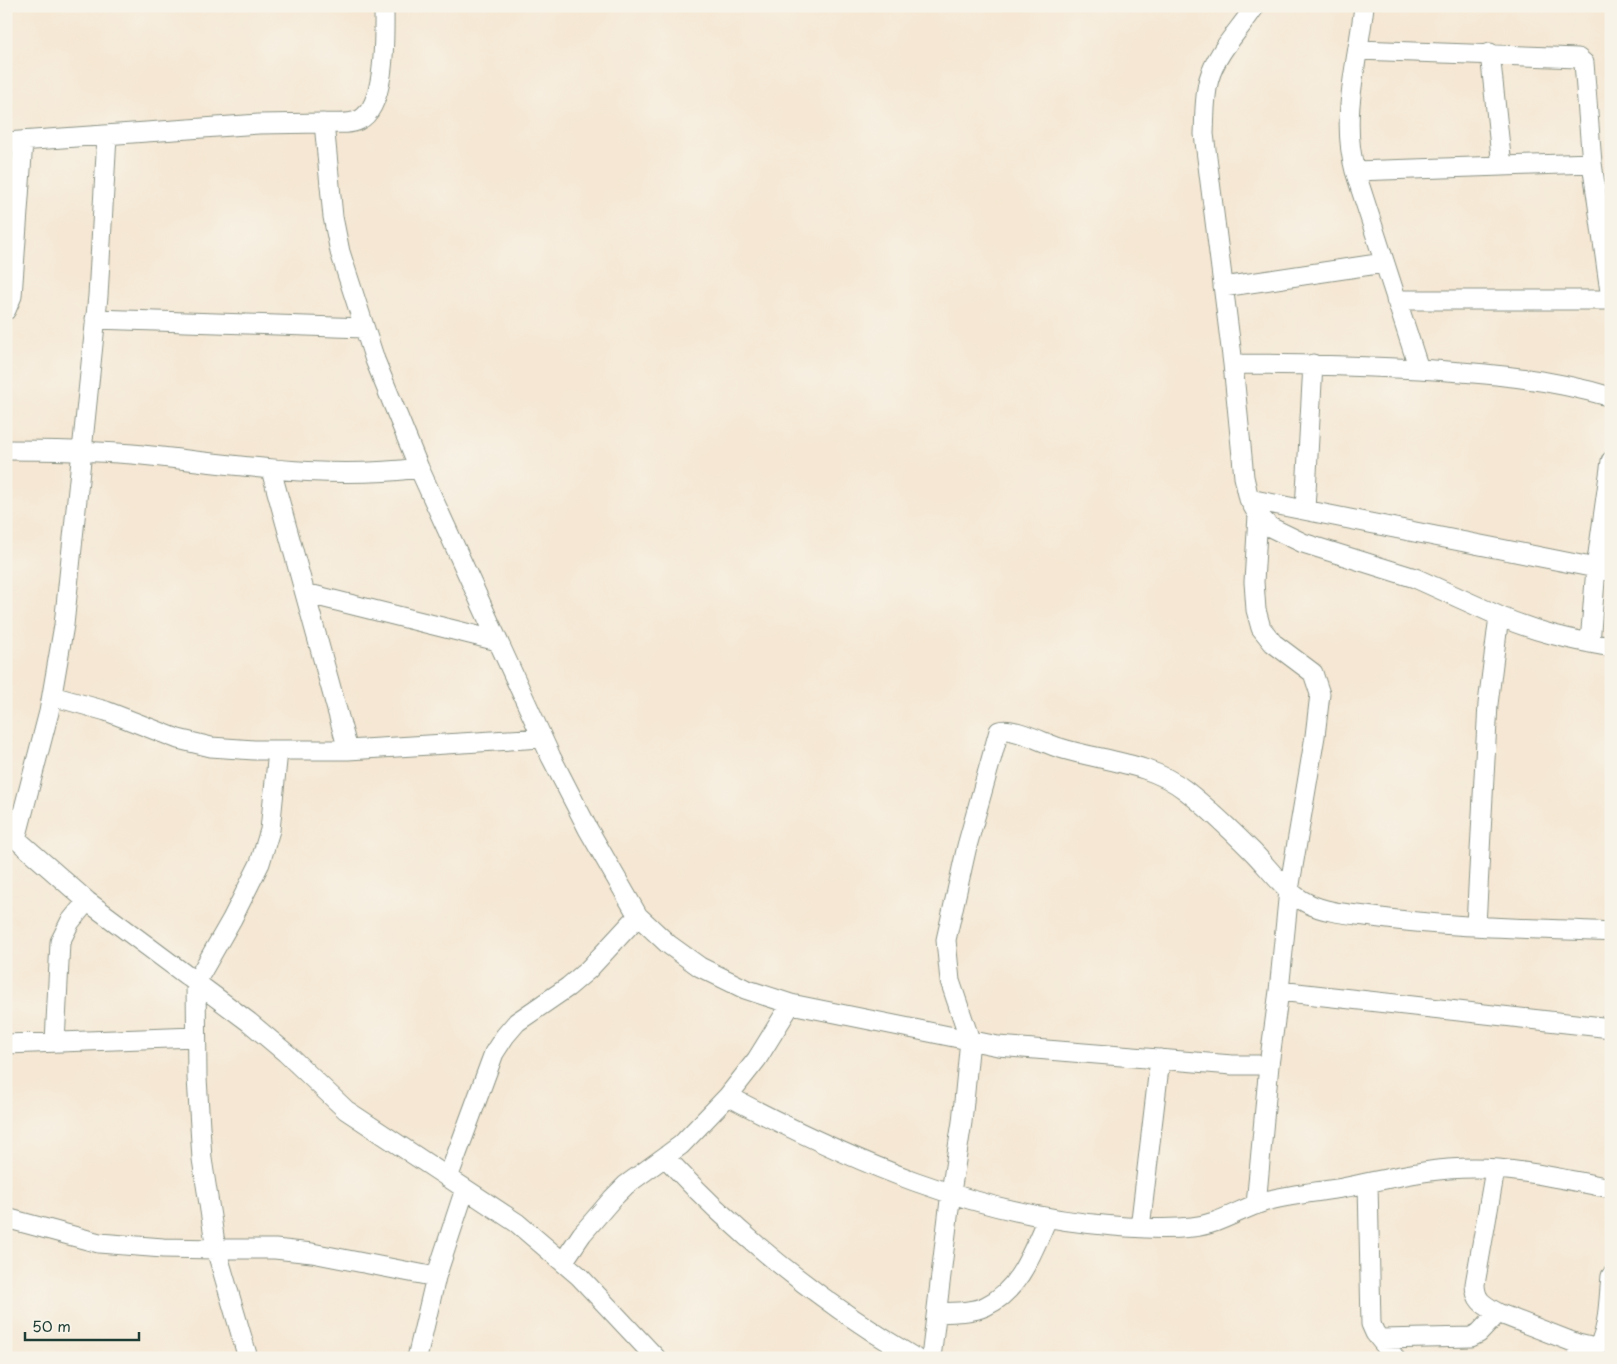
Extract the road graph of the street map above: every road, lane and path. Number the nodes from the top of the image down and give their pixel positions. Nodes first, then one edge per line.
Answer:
1 (384, 6) edge
2 (1255, 6) edge
3 (1364, 6) edge
4 (1358, 50) junction
5 (1490, 54) junction
6 (324, 123) junction
7 (107, 136) junction
8 (15, 142) edge
9 (1592, 162) junction
10 (1502, 166) junction
11 (1355, 171) junction
12 (1384, 263) junction
13 (1224, 287) junction
14 (1396, 300) junction
15 (1611, 300) edge
16 (6, 310) edge
17 (95, 319) junction
18 (364, 328) junction
19 (1233, 364) junction
20 (1314, 364) junction
21 (1418, 369) junction
22 (1611, 397) edge
23 (6, 450) edge
24 (82, 450) junction
25 (1611, 461) edge
26 (419, 468) junction
27 (271, 470) junction
28 (1254, 507) junction
29 (1305, 510) junction
30 (1603, 570) edge
31 (305, 593) junction
32 (1499, 616) junction
33 (498, 641) junction
34 (1590, 642) junction
35 (1611, 647) edge
36 (52, 696) junction
37 (542, 738) junction
38 (348, 750) junction
39 (278, 751) junction
40 (11, 834) edge
41 (1289, 890) junction
42 (87, 901) junction
43 (638, 916) junction
44 (1476, 925) junction
45 (1611, 932) edge
46 (196, 982) junction
47 (1279, 991) junction
48 (790, 1004) junction
49 (1611, 1028) edge
50 (196, 1037) junction
51 (970, 1040) junction
52 (55, 1042) junction
53 (6, 1044) edge
54 (1160, 1059) junction
55 (1269, 1065) junction
56 (728, 1096) junction
57 (666, 1158) junction
58 (1495, 1170) junction
59 (448, 1178) junction
60 (1368, 1183) junction
61 (1611, 1188) edge
62 (465, 1189) junction
63 (951, 1192) junction
64 (1256, 1205) junction
65 (1047, 1219) junction
66 (7, 1223) edge
67 (1140, 1228) junction
68 (216, 1249) junction
69 (563, 1262) junction
70 (1611, 1276) edge
71 (436, 1277) junction
72 (937, 1312) junction
73 (1498, 1312) junction
74 (1382, 1340) junction
75 (1578, 1351) edge
76 (647, 1354) edge
77 (248, 1358) edge
78 (417, 1358) edge
79 (915, 1358) edge
80 (931, 1358) edge
81 (1395, 1358) edge

1 - 6 street
2 - 13 street
3 - 4 street
4 - 5 street
4 - 11 street
5 - 9 street
5 - 10 street
6 - 7 street
6 - 18 street
7 - 8 street
7 - 17 street
8 - 16 street
9 - 10 street
9 - 15 street
10 - 11 street
11 - 12 street
12 - 13 street
12 - 14 street
13 - 19 street
14 - 15 street
14 - 21 street
17 - 18 street
17 - 24 street
18 - 26 street
19 - 20 street
19 - 28 street
20 - 21 street
20 - 29 street
21 - 22 street
23 - 24 street
24 - 27 street
24 - 36 street
25 - 30 street
26 - 27 street
26 - 33 street
27 - 31 street
28 - 29 street
28 - 32 street
28 - 41 street
29 - 30 street
30 - 34 street
31 - 33 street
31 - 38 street
32 - 34 street
32 - 44 street
33 - 37 street
34 - 35 street
36 - 39 street
36 - 40 street
37 - 38 street
37 - 43 street
38 - 39 street
39 - 46 street
40 - 42 street
41 - 44 street
41 - 47 street
41 - 51 street
42 - 46 street
42 - 52 street
43 - 48 street
43 - 59 street
44 - 45 street
46 - 50 street
46 - 59 street
47 - 49 street
47 - 55 street
48 - 51 street
48 - 56 street
50 - 52 street
50 - 68 street
51 - 54 street
51 - 63 street
52 - 53 street
54 - 55 street
54 - 67 street
55 - 64 street
56 - 57 street
56 - 63 street
57 - 69 street
57 - 79 street
58 - 60 street
58 - 61 street
58 - 73 street
59 - 62 street
60 - 64 street
60 - 74 street
62 - 69 street
62 - 71 street
63 - 65 street
63 - 72 street
64 - 67 street
65 - 67 street
65 - 72 street
66 - 68 street
68 - 71 street
68 - 77 street
69 - 76 street
70 - 75 street
71 - 78 street
72 - 80 street
73 - 74 street
73 - 75 street
74 - 81 street

